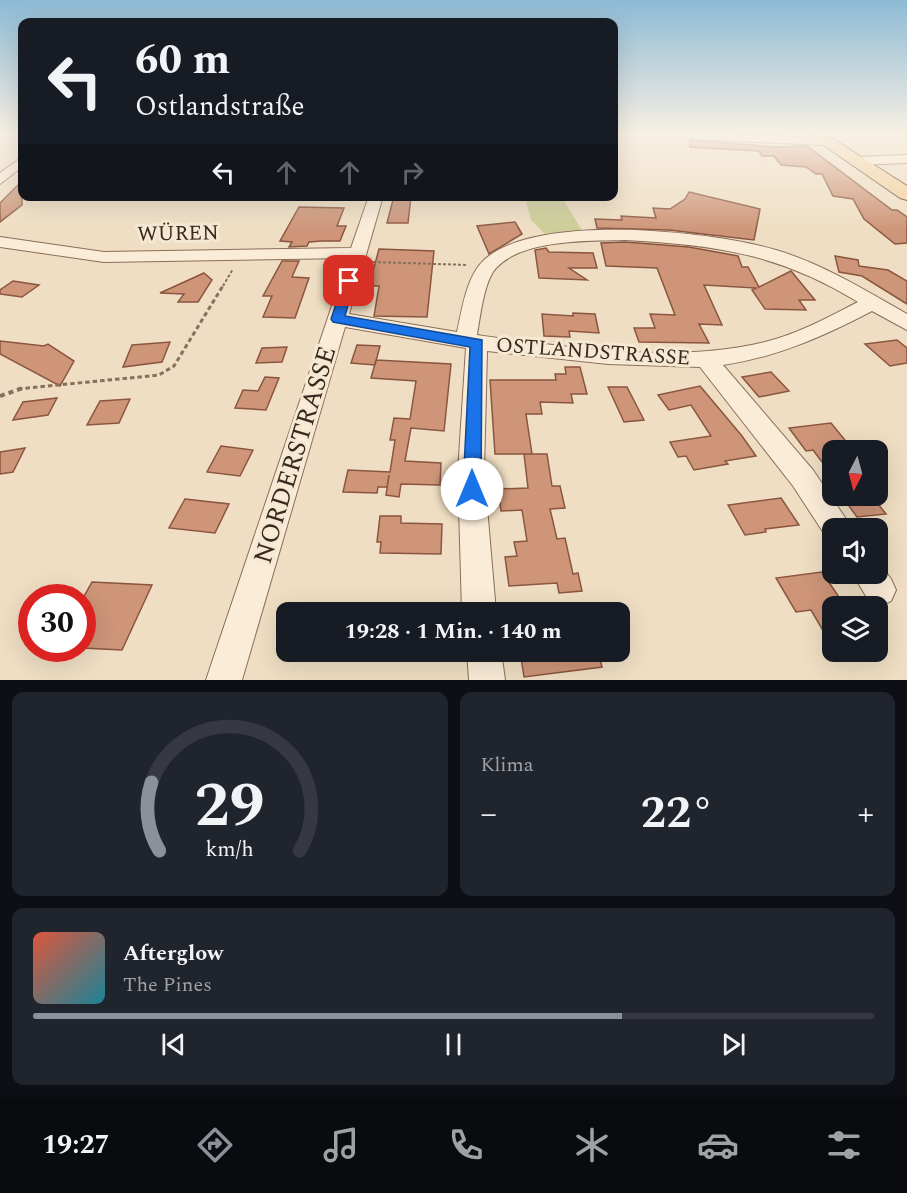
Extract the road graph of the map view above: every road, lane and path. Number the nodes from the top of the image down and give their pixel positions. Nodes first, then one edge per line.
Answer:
1 (864, 167) edge
2 (907, 194) edge
3 (374, 201) edge
4 (0, 242) edge
5 (242, 256) junction
6 (357, 257) junction
7 (488, 266) junction
8 (873, 303) junction
9 (337, 319) junction
10 (907, 323) edge
11 (471, 342) junction
12 (706, 359) junction
13 (0, 396) edge
14 (830, 518) edge
15 (478, 602) edge
16 (485, 662) edge
17 (224, 680) edge
18 (487, 680) edge

1 - 2 main road
3 - 6 street, NORDERSTRASSE
4 - 5 street, WÜREN
5 - 6 street, WÜREN
5 - 13 path
6 - 7 path
6 - 9 street, NORDERSTRASSE
7 - 8 street
7 - 11 street
8 - 10 street
8 - 12 street, OSTLANDSTRASSE
9 - 11 street, OSTLANDSTRASSE
9 - 17 street, NORDERSTRASSE
11 - 12 street, OSTLANDSTRASSE
11 - 15 street
12 - 14 street
16 - 18 street

